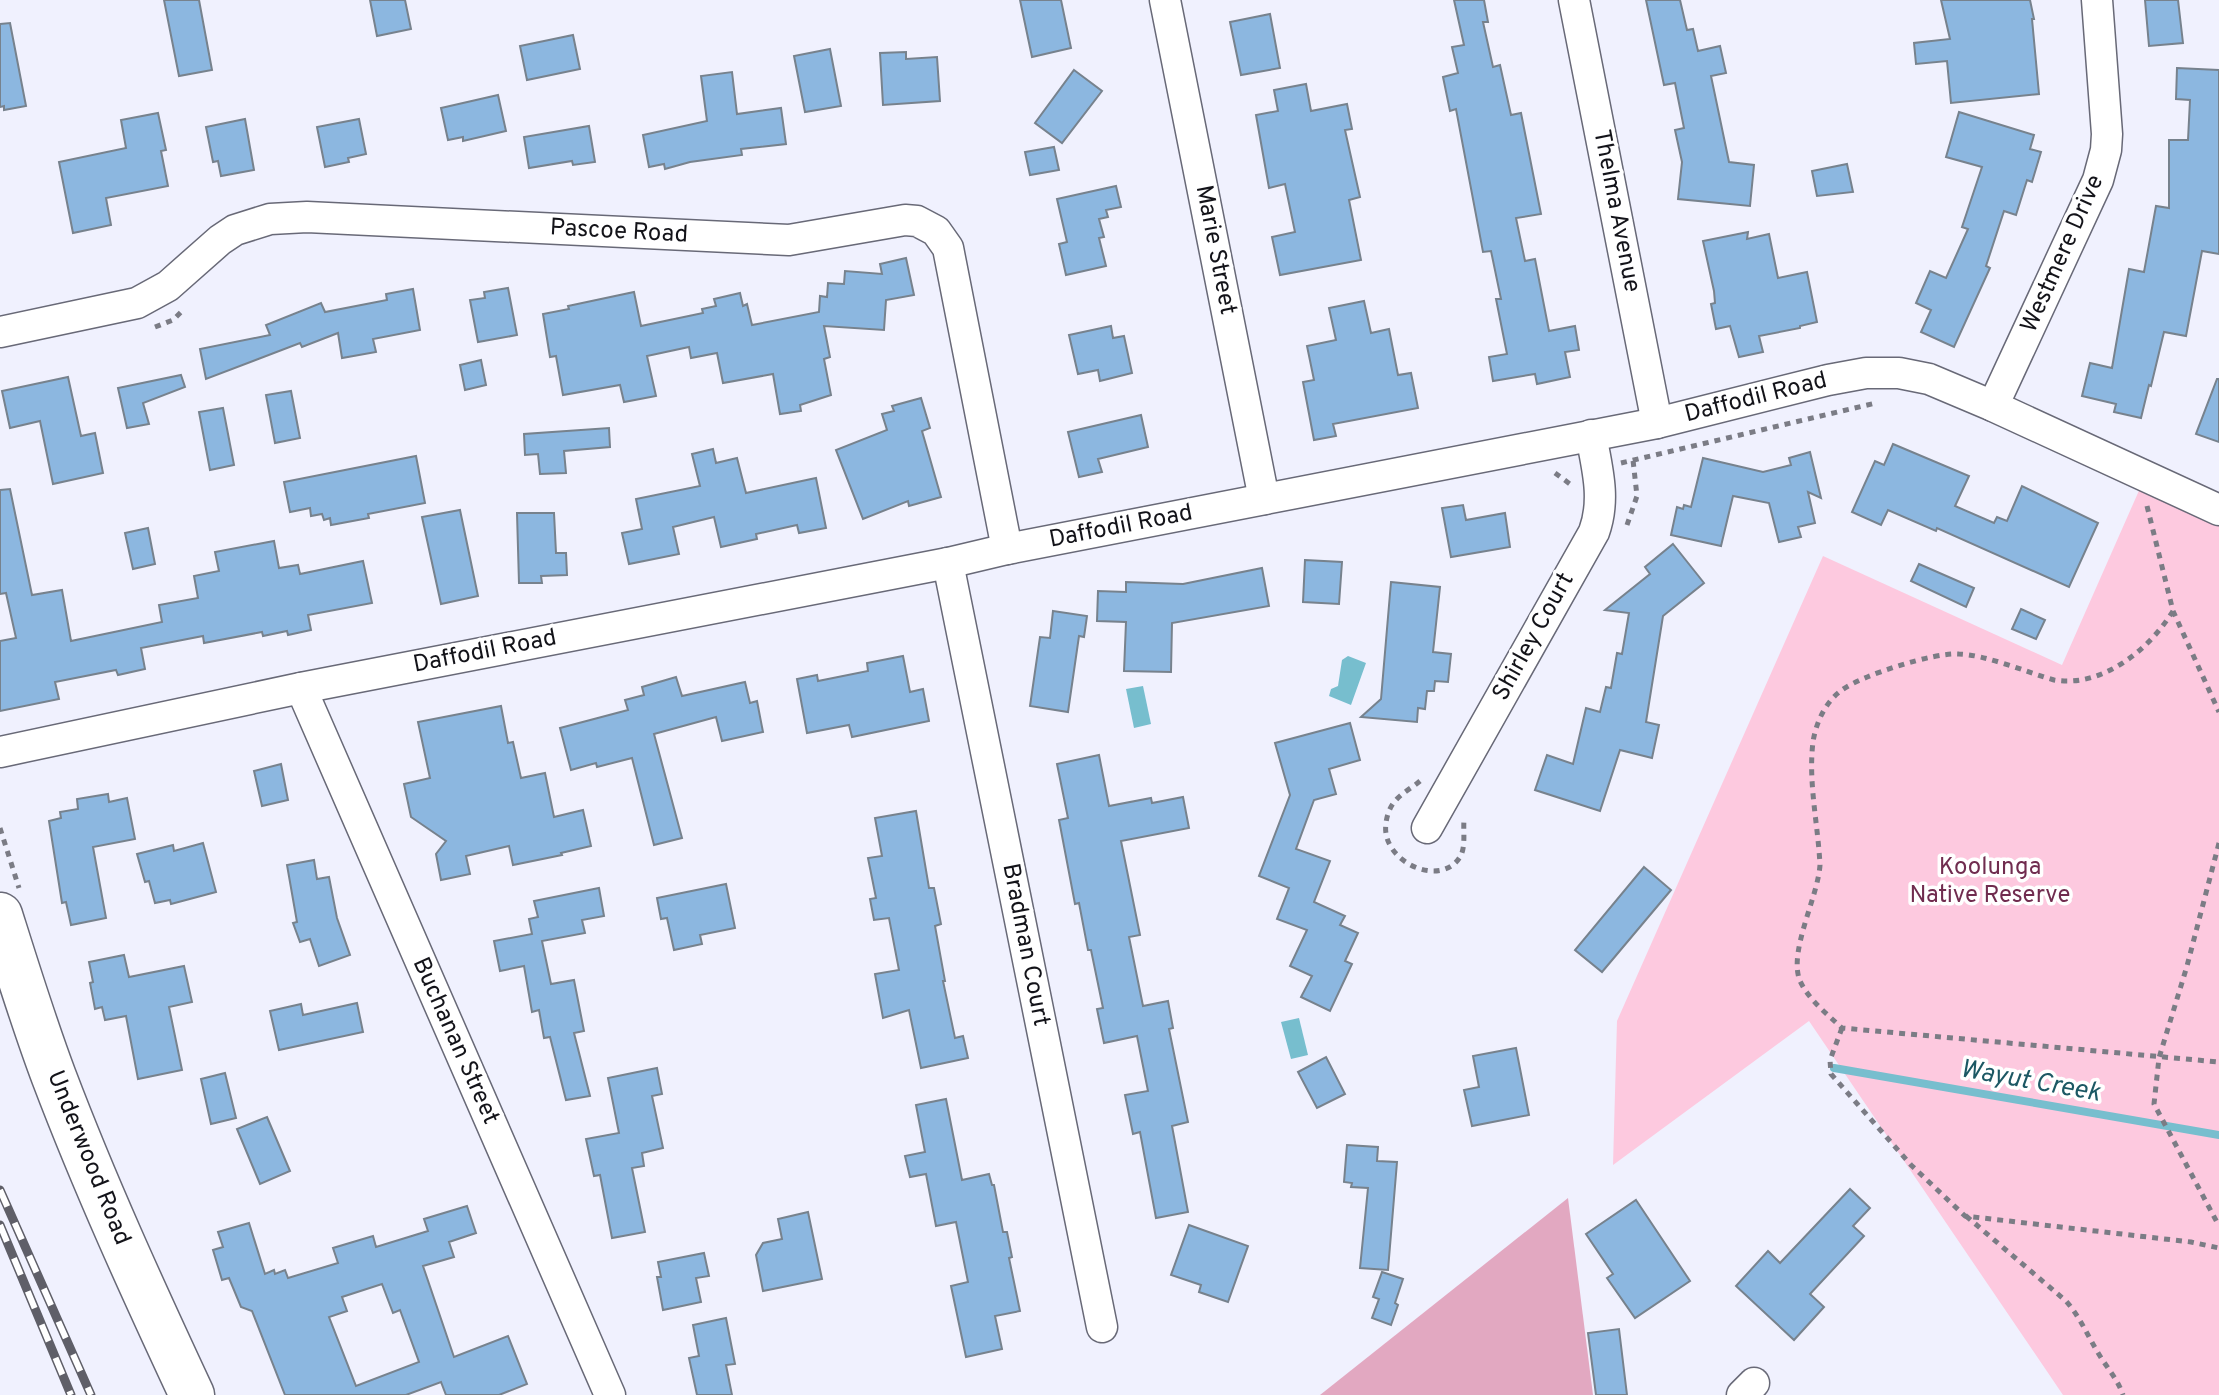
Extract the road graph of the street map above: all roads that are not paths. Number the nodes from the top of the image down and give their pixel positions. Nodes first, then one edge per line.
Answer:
1 (1165, 0) edge
2 (1574, 0) edge
3 (2097, 0) edge
4 (0, 332) edge
5 (1993, 406) junction
6 (1657, 423) junction
7 (1591, 435) junction
8 (1264, 499) junction
9 (2219, 510) edge
10 (1007, 549) junction
11 (948, 563) junction
12 (301, 688) junction
13 (0, 752) edge
14 (1427, 828) dead end
15 (0, 915) edge
16 (1102, 1327) dead end
17 (192, 1395) edge
18 (610, 1395) edge

1 - 8 street, Marie Street
2 - 6 street, Thelma Avenue
3 - 5 street, Westmere Drive
4 - 10 street, Pascoe Road
5 - 6 street, Daffodil Road
5 - 9 street, Daffodil Road
6 - 7 street, Daffodil Road
7 - 8 street, Daffodil Road
7 - 14 street, Shirley Court
8 - 10 street, Daffodil Road
10 - 11 street, Daffodil Road
11 - 12 street, Daffodil Road
11 - 16 street, Bradman Court
12 - 13 street, Daffodil Road
12 - 18 street, Buchanan Street
15 - 17 main road, Underwood Road

